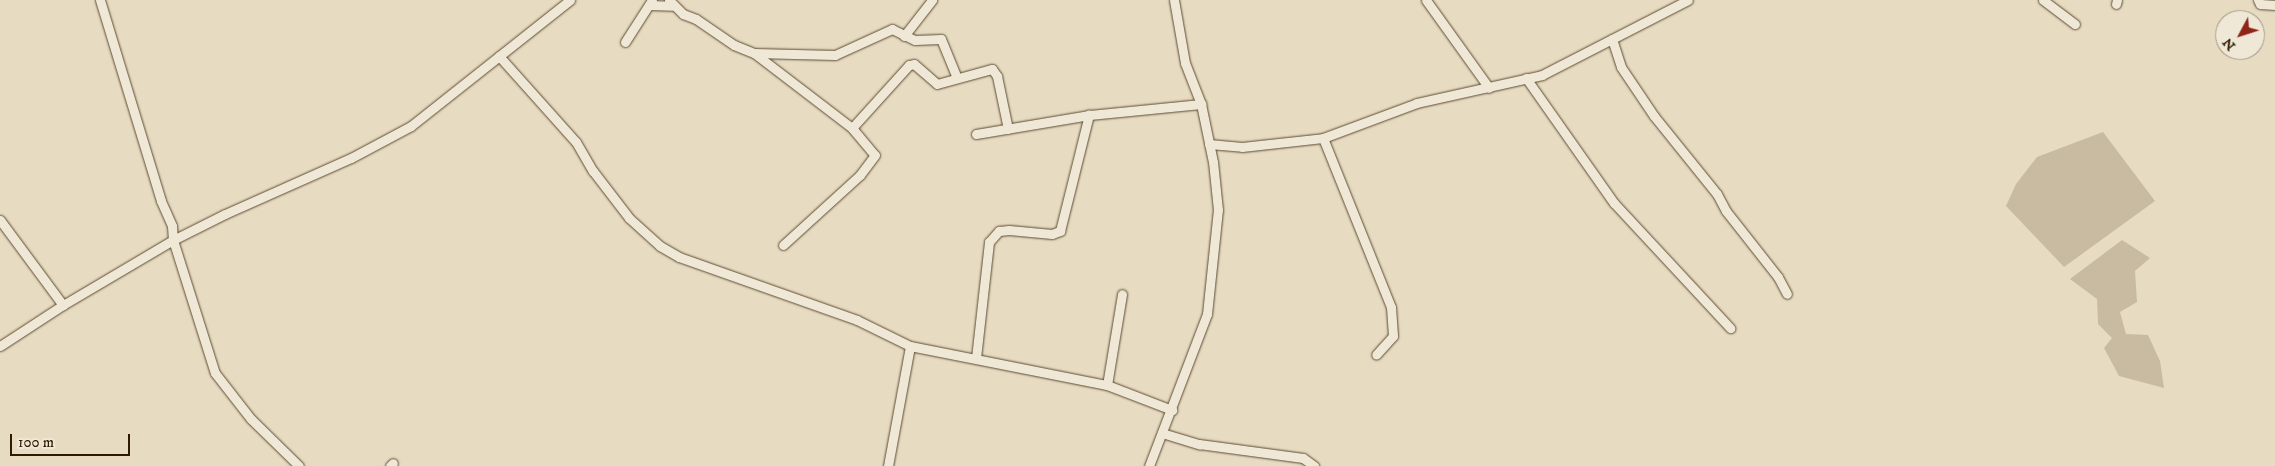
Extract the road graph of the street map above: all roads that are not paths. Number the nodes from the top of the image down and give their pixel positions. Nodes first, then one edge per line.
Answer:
1 (100, 0) edge
2 (570, 0) edge
3 (932, 0) edge
4 (1174, 0) edge
5 (1426, 0) edge
6 (1688, 0) edge
7 (2043, 0) edge
8 (2258, 0) edge
9 (651, 3) edge
10 (671, 3) edge
11 (2275, 5) edge
12 (2075, 24) dead end
13 (904, 36) junction
14 (1612, 39) junction
15 (625, 42) dead end
16 (754, 53) junction
17 (499, 56) junction
18 (957, 78) junction
19 (1526, 78) junction
20 (1489, 88) junction
21 (1202, 104) junction
22 (1089, 115) junction
23 (852, 128) junction
24 (1008, 129) junction
25 (976, 134) dead end
26 (1323, 138) junction
27 (1209, 144) junction
28 (0, 220) edge
29 (174, 240) junction
30 (784, 245) dead end
31 (1122, 294) dead end
32 (1787, 294) dead end
33 (63, 305) junction
34 (1730, 328) dead end
35 (0, 346) edge
36 (910, 346) junction
37 (1376, 355) dead end
38 (976, 358) junction
39 (1107, 385) junction
40 (1172, 410) junction
41 (1162, 433) junction
42 (299, 466) edge
43 (888, 466) edge
44 (1150, 466) edge
45 (1314, 466) edge

1 - 29 street
2 - 17 street
3 - 13 street
4 - 21 street
5 - 20 street
6 - 14 street
7 - 12 street
8 - 11 street
9 - 10 street
9 - 15 street
10 - 16 street
13 - 16 street
13 - 18 street
14 - 19 street
14 - 32 street
16 - 23 street
17 - 29 street
17 - 36 street
18 - 23 street
18 - 24 street
19 - 20 street
19 - 34 street
20 - 26 street
21 - 22 street
21 - 27 street
22 - 24 street
22 - 38 street
23 - 30 street
24 - 25 street
26 - 27 street
26 - 37 street
27 - 40 street
28 - 33 street
29 - 33 street
29 - 42 street
31 - 39 street
33 - 35 street
36 - 38 street
36 - 43 street
38 - 39 street
39 - 40 street
40 - 41 street
41 - 44 street
41 - 45 street

